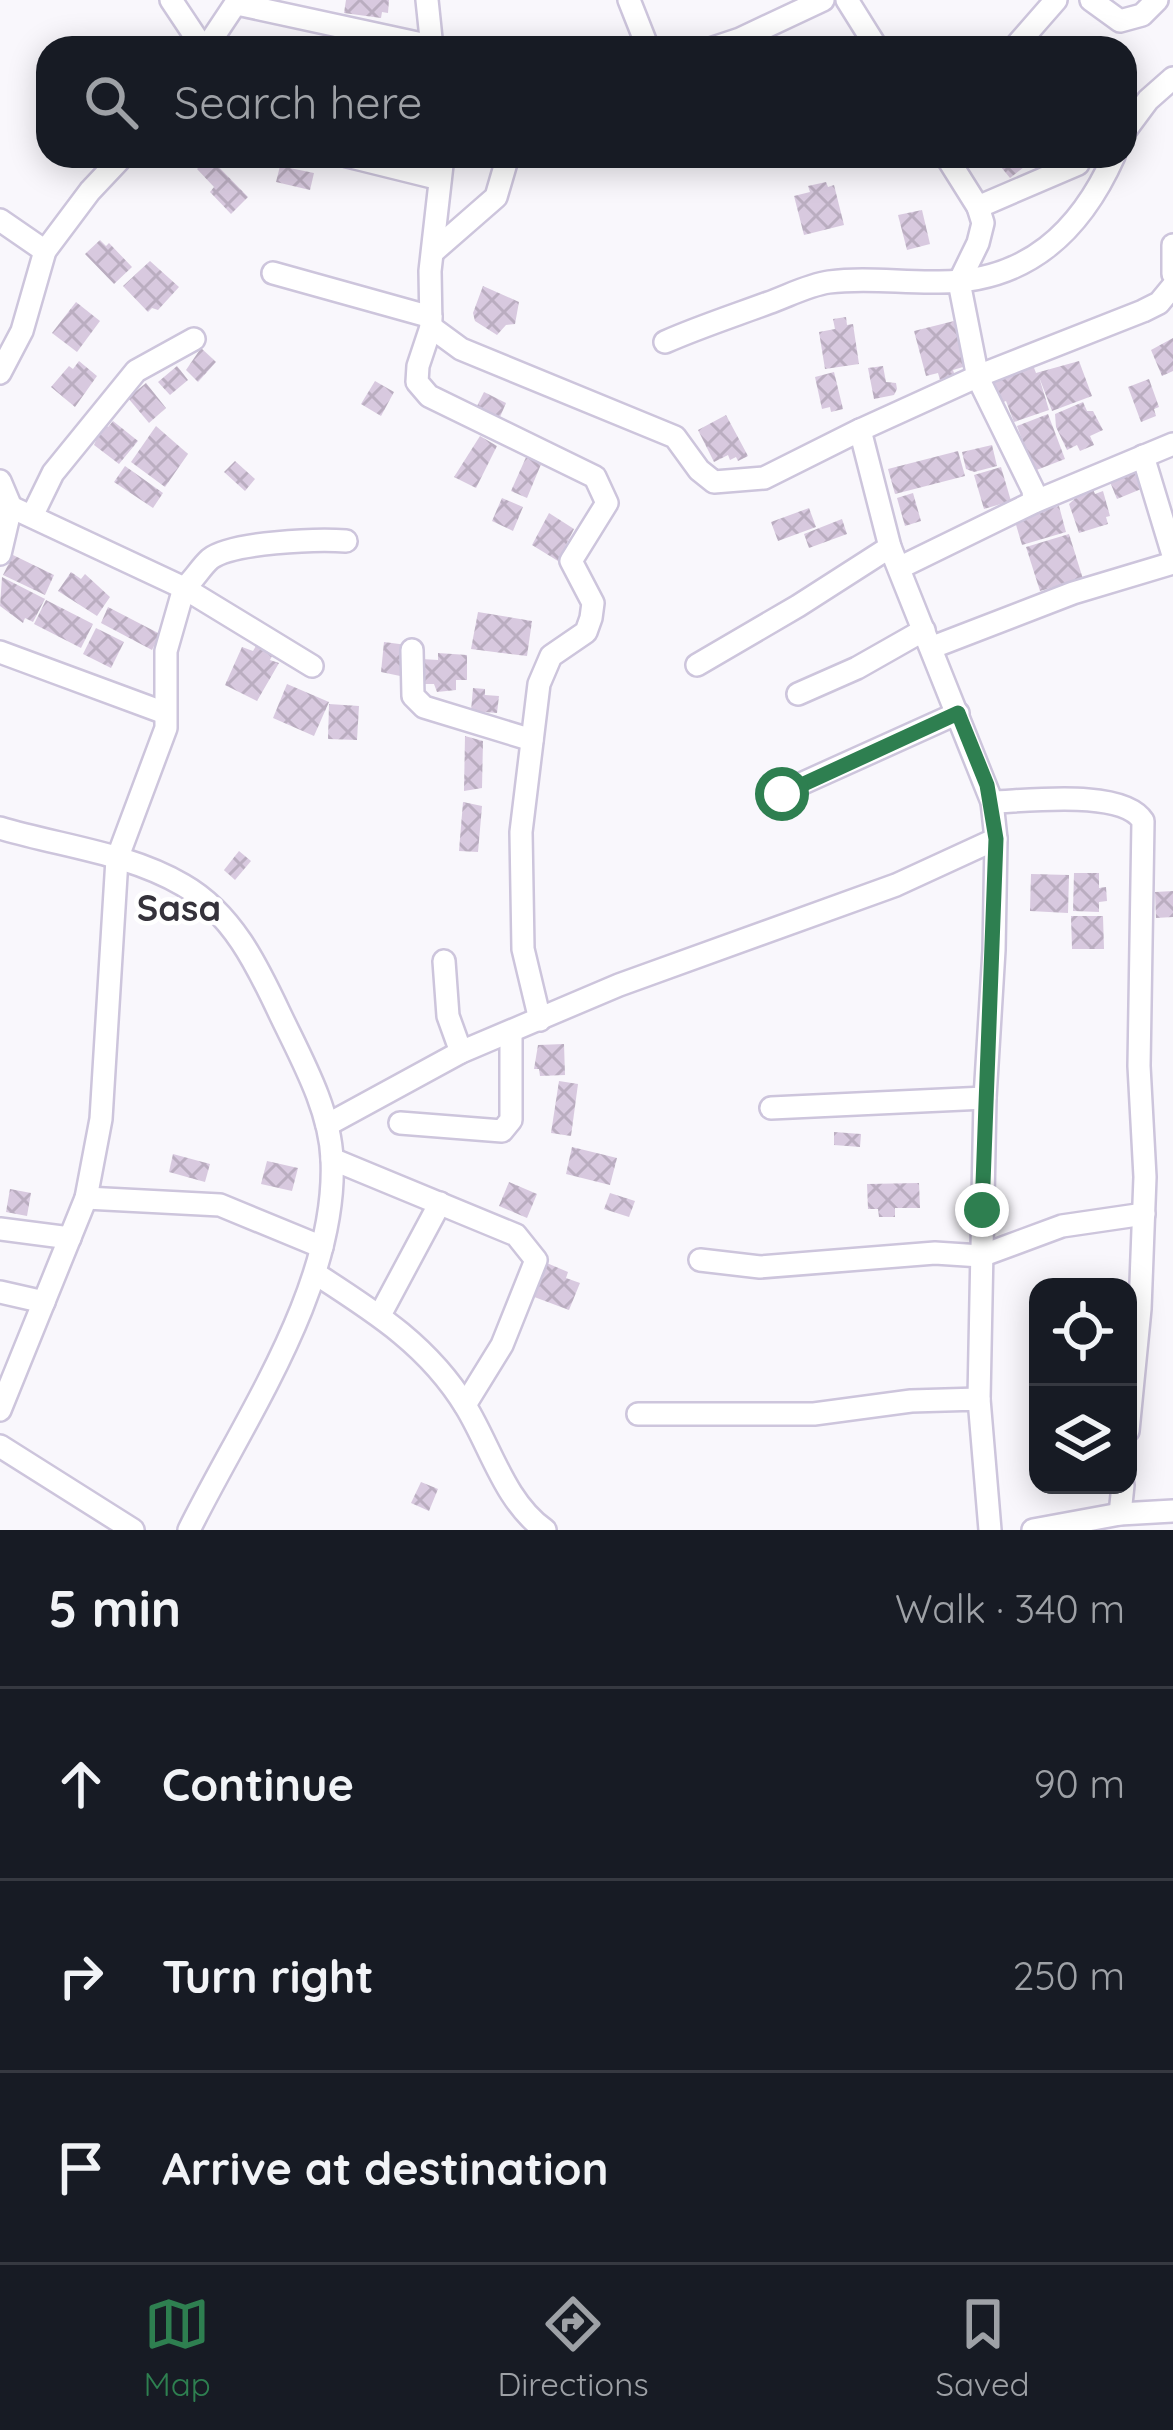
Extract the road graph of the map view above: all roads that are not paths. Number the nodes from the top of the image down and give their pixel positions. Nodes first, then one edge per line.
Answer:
1 (171, 0) edge
2 (452, 0) edge
3 (629, 0) edge
4 (823, 0) edge
5 (847, 0) edge
6 (1056, 0) edge
7 (1091, 0) edge
8 (1157, 0) edge
9 (238, 2) edge
10 (428, 5) edge
11 (196, 36) edge
12 (213, 36) edge
13 (384, 36) edge
14 (430, 36) edge
15 (643, 36) edge
16 (748, 36) edge
17 (870, 36) edge
18 (1025, 36) edge
19 (1173, 78) edge
20 (1137, 114) edge
21 (112, 168) edge
22 (441, 168) edge
23 (504, 168) edge
24 (954, 168) edge
25 (1069, 168) edge
26 (1108, 168) edge
27 (978, 207) junction
28 (0, 220) edge
29 (1173, 245) edge
30 (45, 250) junction
31 (433, 252) junction
32 (273, 273) dead end
33 (1173, 274) edge
34 (959, 282) junction
35 (1173, 286) edge
36 (430, 322) junction
37 (194, 339) dead end
38 (665, 342) dead end
39 (0, 373) edge
40 (978, 378) junction
41 (860, 430) junction
42 (1173, 444) edge
43 (1143, 457) junction
44 (0, 481) edge
45 (1034, 502) junction
46 (14, 510) edge
47 (346, 541) dead end
48 (0, 554) edge
49 (894, 558) junction
50 (1173, 559) edge
51 (184, 588) junction
52 (928, 639) junction
53 (412, 650) dead end
54 (0, 652) edge
55 (697, 664) dead end
56 (312, 666) dead end
57 (798, 694) dead end
58 (165, 713) junction
59 (958, 713) junction
60 (532, 740) junction
61 (782, 794) dead end
62 (992, 802) junction
63 (0, 828) edge
64 (996, 839) junction
65 (117, 859) junction
66 (444, 961) dead end
67 (540, 1020) junction
68 (511, 1032) junction
69 (461, 1052) junction
70 (985, 1098) junction
71 (771, 1108) dead end
72 (400, 1124) dead end
73 (327, 1125) junction
74 (332, 1159) junction
75 (86, 1198) junction
76 (440, 1203) junction
77 (1144, 1214) junction
78 (0, 1229) edge
79 (70, 1238) junction
80 (322, 1247) junction
81 (981, 1256) junction
82 (700, 1260) dead end
83 (316, 1274) junction
84 (0, 1292) edge
85 (44, 1302) junction
86 (380, 1315) junction
87 (1134, 1386) edge
88 (979, 1400) junction
89 (465, 1405) junction
90 (0, 1410) edge
91 (638, 1414) dead end
92 (0, 1446) edge
93 (1122, 1494) edge
94 (1173, 1511) edge
95 (1120, 1514) junction
96 (133, 1530) edge
97 (189, 1530) edge
98 (545, 1530) edge
99 (990, 1530) edge
100 (1033, 1530) edge

1 - 11 street
2 - 10 street
3 - 15 street
4 - 16 street
5 - 17 street
6 - 18 street
7 - 8 street
9 - 12 street
9 - 13 street
10 - 14 street
19 - 20 street
21 - 30 street
22 - 31 street
23 - 31 street
24 - 27 street
25 - 27 street
26 - 34 street
27 - 34 street
28 - 30 street
29 - 33 street
30 - 39 street
31 - 36 street
32 - 36 street
34 - 38 street
34 - 40 street
35 - 40 street
36 - 41 street
36 - 60 street
37 - 46 street
40 - 41 street
40 - 45 street
41 - 49 street
42 - 43 street
43 - 45 street
43 - 50 street
44 - 46 street
45 - 49 street
46 - 48 street
46 - 51 street
47 - 51 street
49 - 52 street
49 - 55 street
50 - 52 street
51 - 56 street
51 - 58 street
52 - 57 street
52 - 59 street
53 - 60 street
54 - 58 street
58 - 65 street
59 - 61 street
59 - 62 street
60 - 67 street
62 - 64 street
62 - 77 street
63 - 65 street
64 - 67 street
64 - 70 street
65 - 73 street
65 - 75 street
66 - 69 street
67 - 68 street
68 - 69 street
68 - 72 street
69 - 73 street
70 - 71 street
70 - 81 street
73 - 74 street
74 - 76 street
74 - 80 street
75 - 79 street
75 - 80 street
76 - 86 street
76 - 89 street
77 - 81 street
77 - 87 street
78 - 79 street
79 - 85 street
80 - 83 street
81 - 82 street
81 - 88 street
83 - 86 street
83 - 97 street
84 - 85 street
85 - 90 street
86 - 89 street
88 - 91 street
88 - 99 street
89 - 98 street
92 - 96 street
93 - 95 street
94 - 95 street
95 - 100 street

